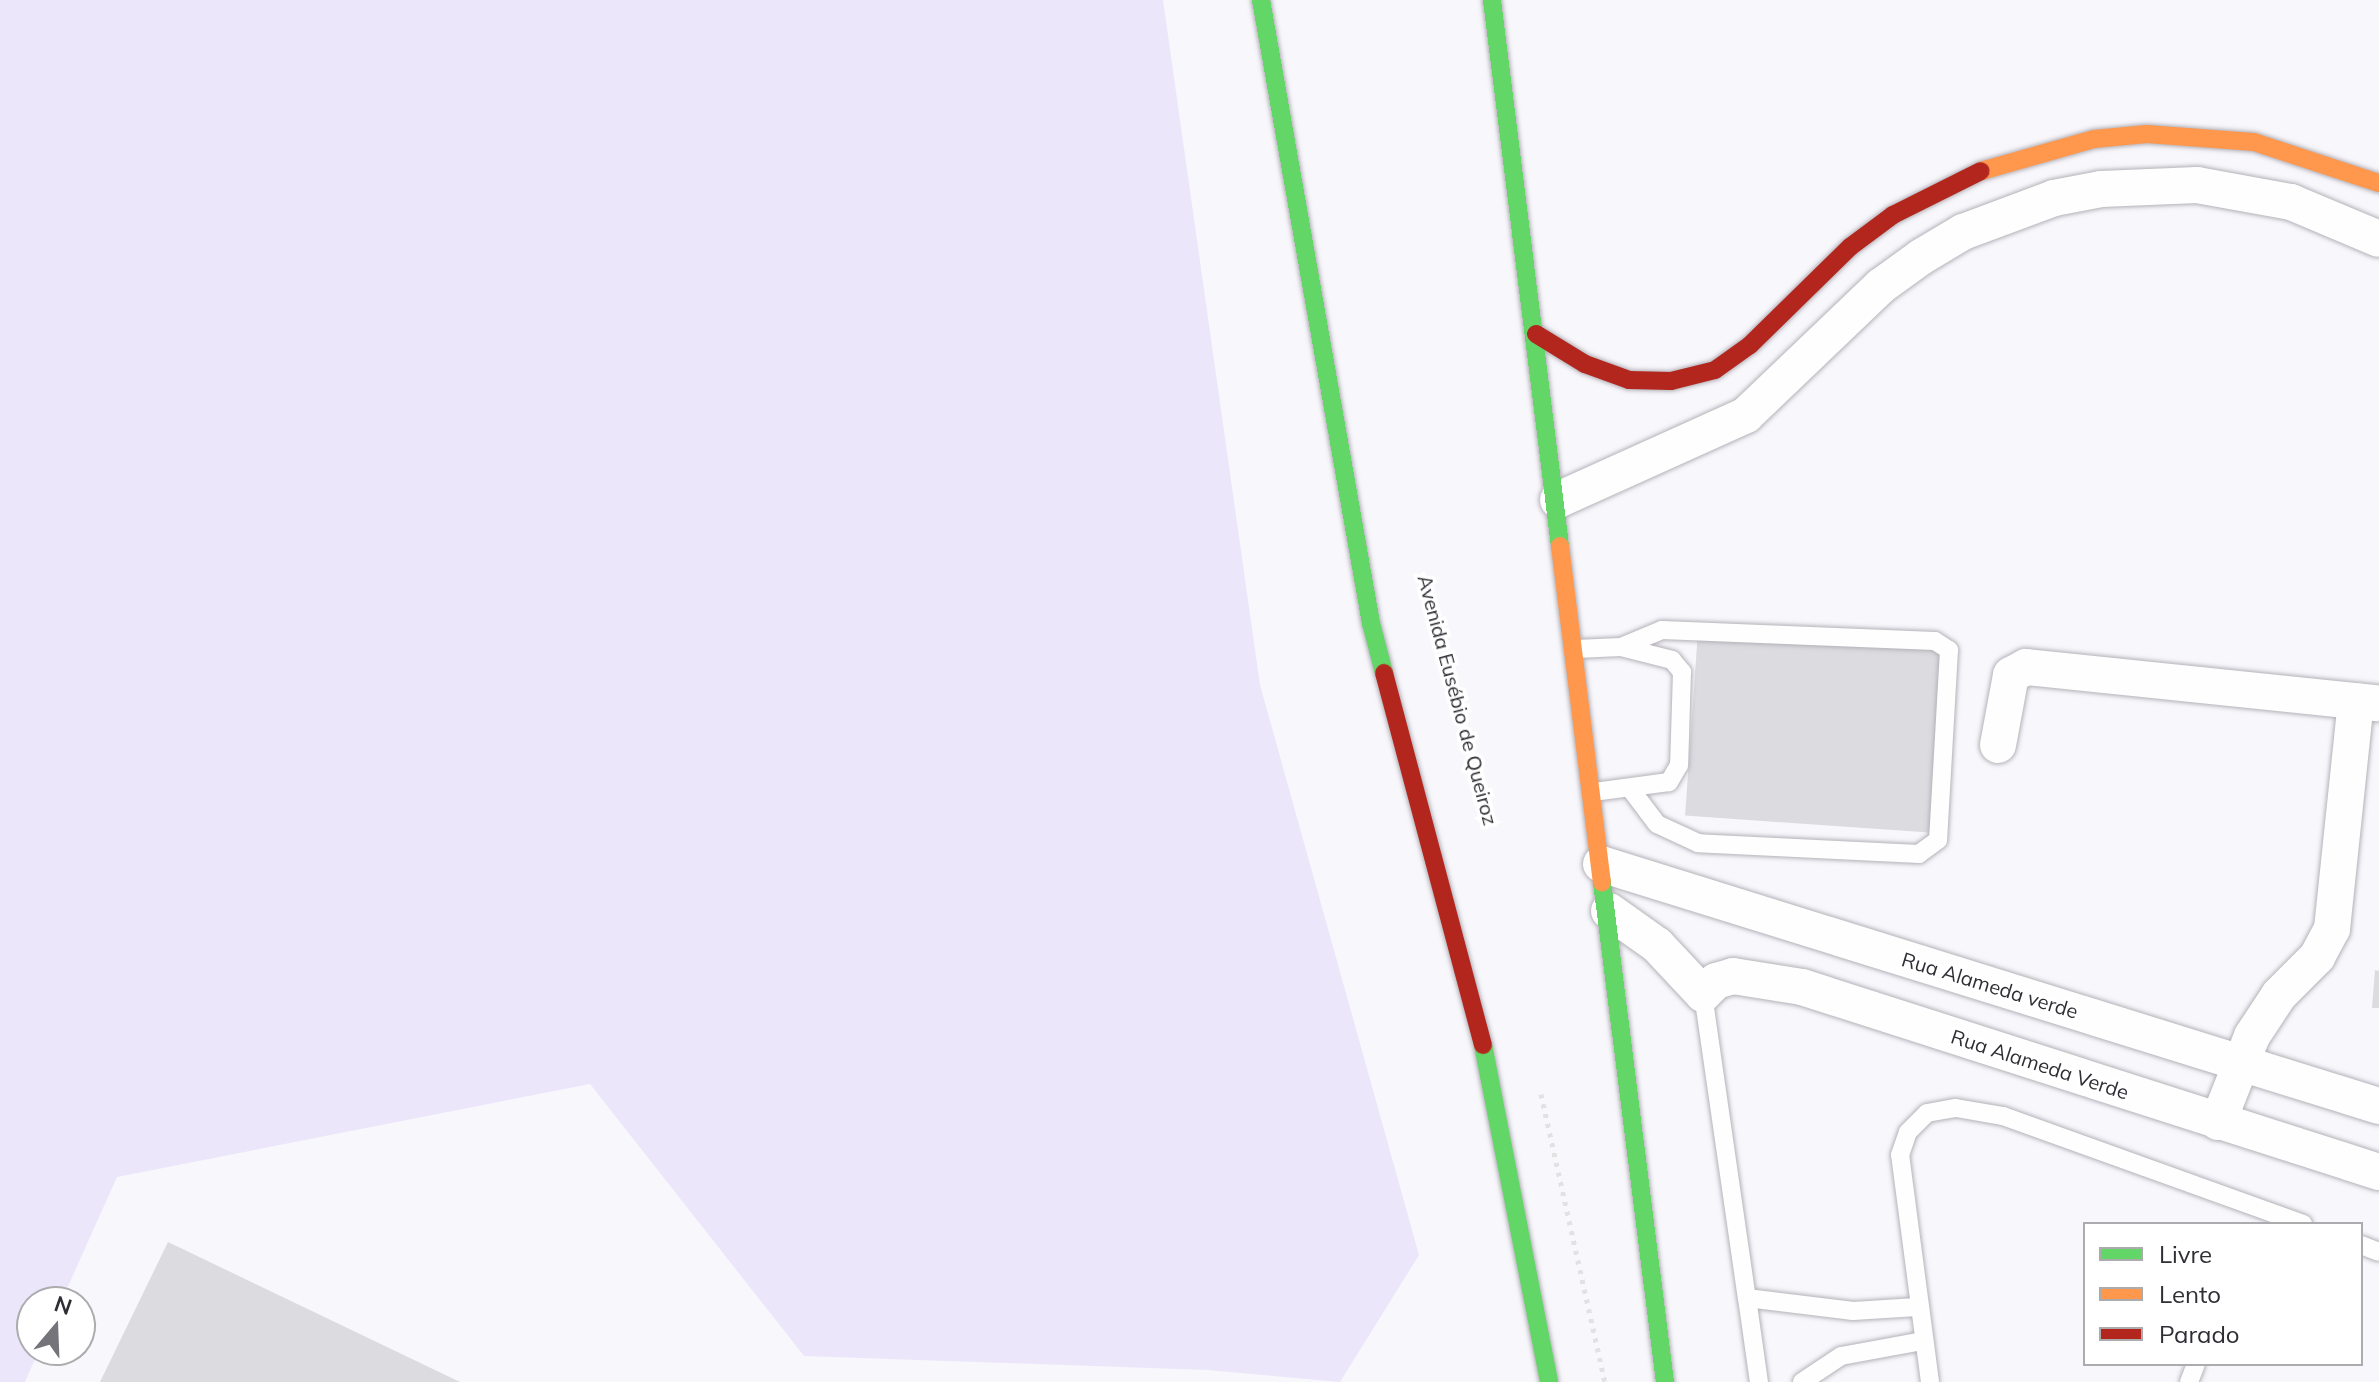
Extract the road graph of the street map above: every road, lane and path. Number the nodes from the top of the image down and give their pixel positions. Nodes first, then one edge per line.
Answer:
1 (1261, 0) edge
2 (1492, 0) edge
3 (2379, 183) edge
4 (2379, 239) edge
5 (1536, 334) junction
6 (1558, 500) junction
7 (1621, 647) junction
8 (1576, 649) junction
9 (2368, 702) edge
10 (1998, 745) dead end
11 (1632, 791) junction
12 (1593, 792) junction
13 (1601, 864) junction
14 (1609, 911) junction
15 (1703, 994) junction
16 (2238, 1063) junction
17 (1538, 1084) dead end
18 (2379, 1106) edge
19 (2218, 1122) junction
20 (2379, 1172) edge
21 (2252, 1205) junction
22 (2247, 1222) edge
23 (2298, 1222) edge
24 (1747, 1298) junction
25 (1917, 1307) junction
26 (1923, 1341) junction
27 (1549, 1382) edge
28 (1605, 1382) edge
29 (1665, 1382) edge
30 (1759, 1382) edge
31 (1802, 1382) edge
32 (1930, 1382) edge

1 - 27 main road
2 - 5 main road
3 - 5 main road
4 - 6 street
5 - 6 main road
6 - 8 main road
7 - 8 lane
7 - 11 lane
7 - 11 lane
8 - 12 main road
9 - 10 street
9 - 16 street
11 - 12 lane
12 - 13 main road
13 - 14 main road
13 - 16 street, Rua Alameda verde
14 - 15 street
14 - 29 main road
15 - 19 street, Rua Alameda Verde
15 - 24 lane
16 - 18 street, Rua Alameda verde
16 - 19 street
17 - 28 path
19 - 20 street, Rua Alameda Verde
21 - 22 lane
21 - 23 lane
21 - 25 lane
24 - 25 lane
24 - 30 lane
25 - 26 lane
26 - 31 lane
26 - 32 lane

